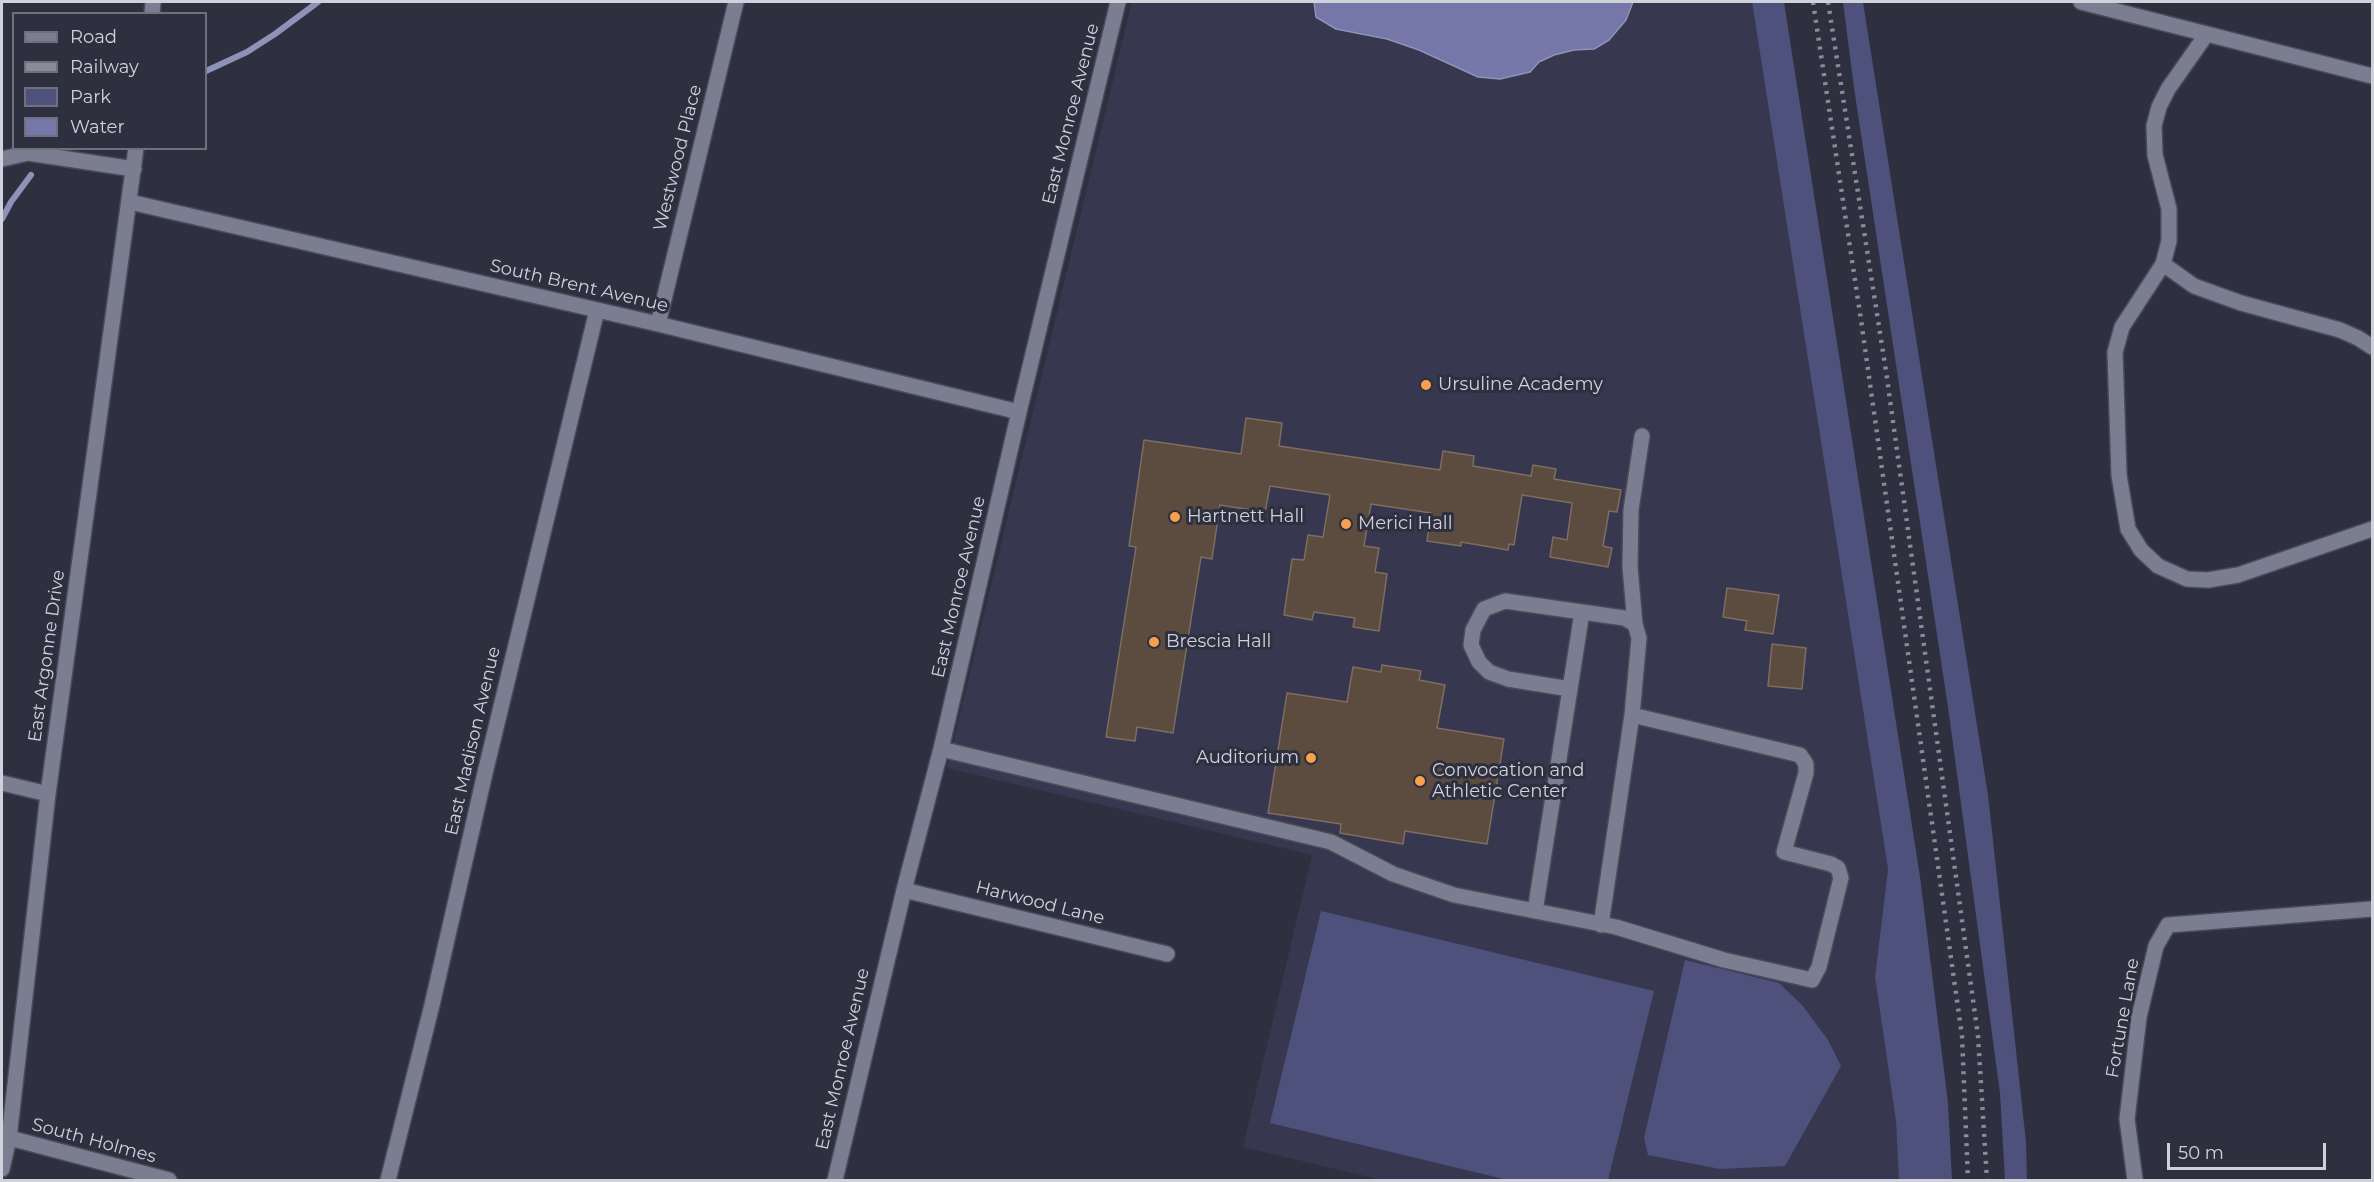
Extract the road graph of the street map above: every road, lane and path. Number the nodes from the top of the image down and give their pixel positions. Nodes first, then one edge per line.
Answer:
1 (736, 2) edge
2 (1118, 2) edge
3 (2081, 2) edge
4 (2206, 35) junction
5 (2373, 76) edge
6 (136, 150) edge
7 (2, 159) edge
8 (134, 170) junction
9 (130, 202) junction
10 (2163, 264) junction
11 (597, 310) junction
12 (658, 324) junction
13 (2373, 347) edge
14 (1018, 412) junction
15 (1642, 436) dead end
16 (2373, 529) edge
17 (1582, 612) junction
18 (1635, 624) junction
19 (1570, 688) junction
20 (1632, 715) junction
21 (942, 749) junction
22 (2, 783) edge
23 (48, 794) junction
24 (904, 890) junction
25 (2372, 908) edge
26 (1535, 911) junction
27 (1600, 925) junction
28 (1167, 954) dead end
29 (5, 1137) edge
30 (2, 1169) edge
31 (169, 1180) edge
32 (388, 1180) edge
33 (835, 1180) edge
34 (2135, 1180) edge

1 - 12 street, Westwood Place
2 - 14 street, East Monroe Avenue
3 - 4 street
4 - 5 street
4 - 10 street
6 - 8 street, East Argonne Drive
7 - 8 street
8 - 9 street, East Argonne Drive
9 - 11 street, South Brent Avenue
9 - 23 street, East Argonne Drive
10 - 13 street
10 - 16 street
11 - 12 street, South Brent Avenue
11 - 32 street, East Madison Avenue
12 - 14 street, South Brent Avenue
14 - 21 street, East Monroe Avenue
15 - 18 street
17 - 18 street
17 - 19 street
17 - 19 street
18 - 20 street
19 - 26 street
20 - 27 street
20 - 27 street
21 - 24 street, East Monroe Avenue
21 - 26 street
22 - 23 street
23 - 29 street, East Argonne Drive
24 - 28 street, Harwood Lane
24 - 33 street, East Monroe Avenue
25 - 34 street, Fortune Lane
26 - 27 street
29 - 30 street, East Argonne Drive
29 - 31 street, South Holmes

